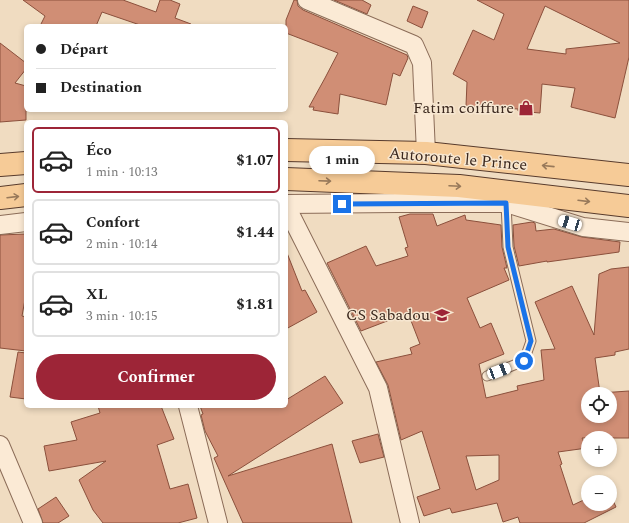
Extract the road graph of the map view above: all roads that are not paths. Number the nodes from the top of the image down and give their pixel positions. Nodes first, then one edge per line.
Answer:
1 (307, 0) edge
2 (288, 150) edge
3 (426, 153) junction
4 (24, 163) edge
5 (0, 165) edge
6 (629, 175) edge
7 (288, 179) edge
8 (24, 195) edge
9 (0, 198) edge
10 (506, 203) junction
11 (288, 205) edge
12 (629, 206) edge
13 (288, 209) edge
14 (24, 222) edge
15 (0, 225) edge
16 (629, 232) edge
17 (486, 376) dead end
18 (189, 408) edge
19 (0, 445) edge
20 (33, 523) edge
21 (218, 523) edge
22 (410, 523) edge

1 - 3 street
2 - 3 main road, Autoroute le Prince
6 -> 3 main road, Autoroute le Prince
4 - 5 main road
7 -> 12 main road, Autoroute le Prince
9 -> 8 main road
10 - 11 street
10 - 16 street
10 - 17 lane
13 - 22 street
14 - 15 street
18 - 21 street
19 - 20 street

